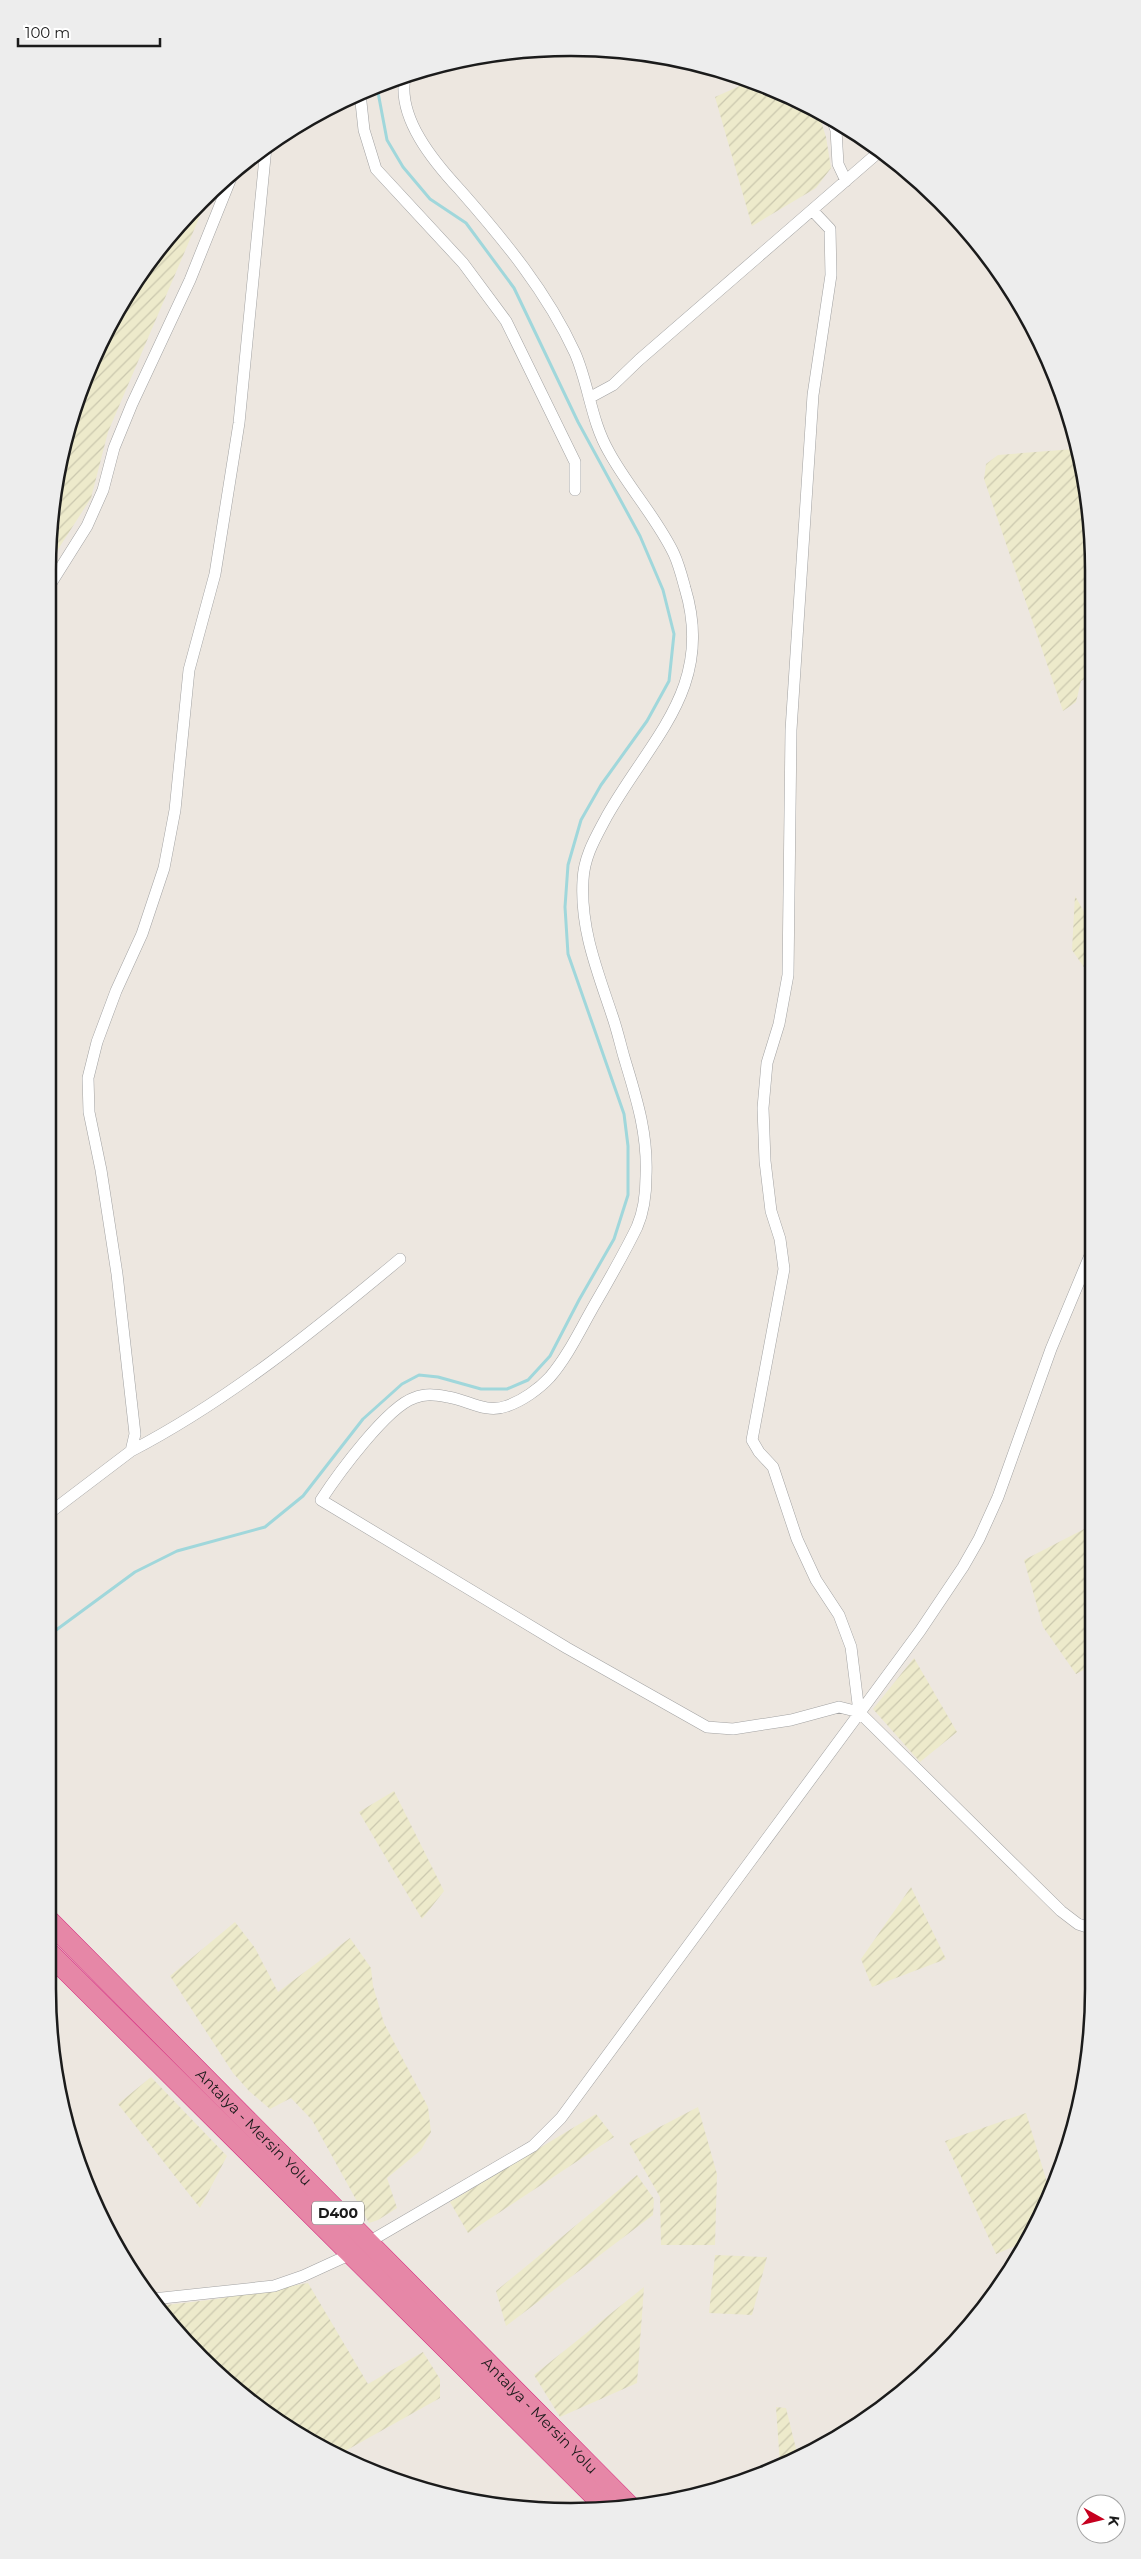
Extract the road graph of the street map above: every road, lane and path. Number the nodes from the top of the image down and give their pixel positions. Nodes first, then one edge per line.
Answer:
1 (403, 85) edge
2 (361, 101) edge
3 (836, 130) edge
4 (874, 156) edge
5 (265, 157) edge
6 (846, 181) junction
7 (227, 188) edge
8 (812, 210) junction
9 (589, 398) junction
10 (574, 490) dead end
11 (56, 575) edge
12 (400, 1259) dead end
13 (1085, 1271) edge
14 (131, 1451) junction
15 (56, 1508) edge
16 (859, 1712) junction
17 (1085, 1926) edge
18 (56, 1928) edge
19 (56, 1960) edge
20 (359, 2248) junction
21 (160, 2298) edge
22 (623, 2500) edge
23 (601, 2502) edge

1 - 9 street
2 - 10 street
3 - 6 street
4 - 6 street
5 - 14 street
6 - 8 street
7 - 11 street
8 - 9 street
8 - 16 street
9 - 16 street
12 - 14 street
13 - 16 street
14 - 15 street
16 - 17 street
16 - 20 street
18 - 20 highway, Antalya - Mersin Yolu / D400
19 - 20 highway, Antalya - Mersin Yolu / D400
20 - 21 street
20 - 22 highway, Antalya - Mersin Yolu / D400
20 - 23 highway, Antalya - Mersin Yolu / D400

